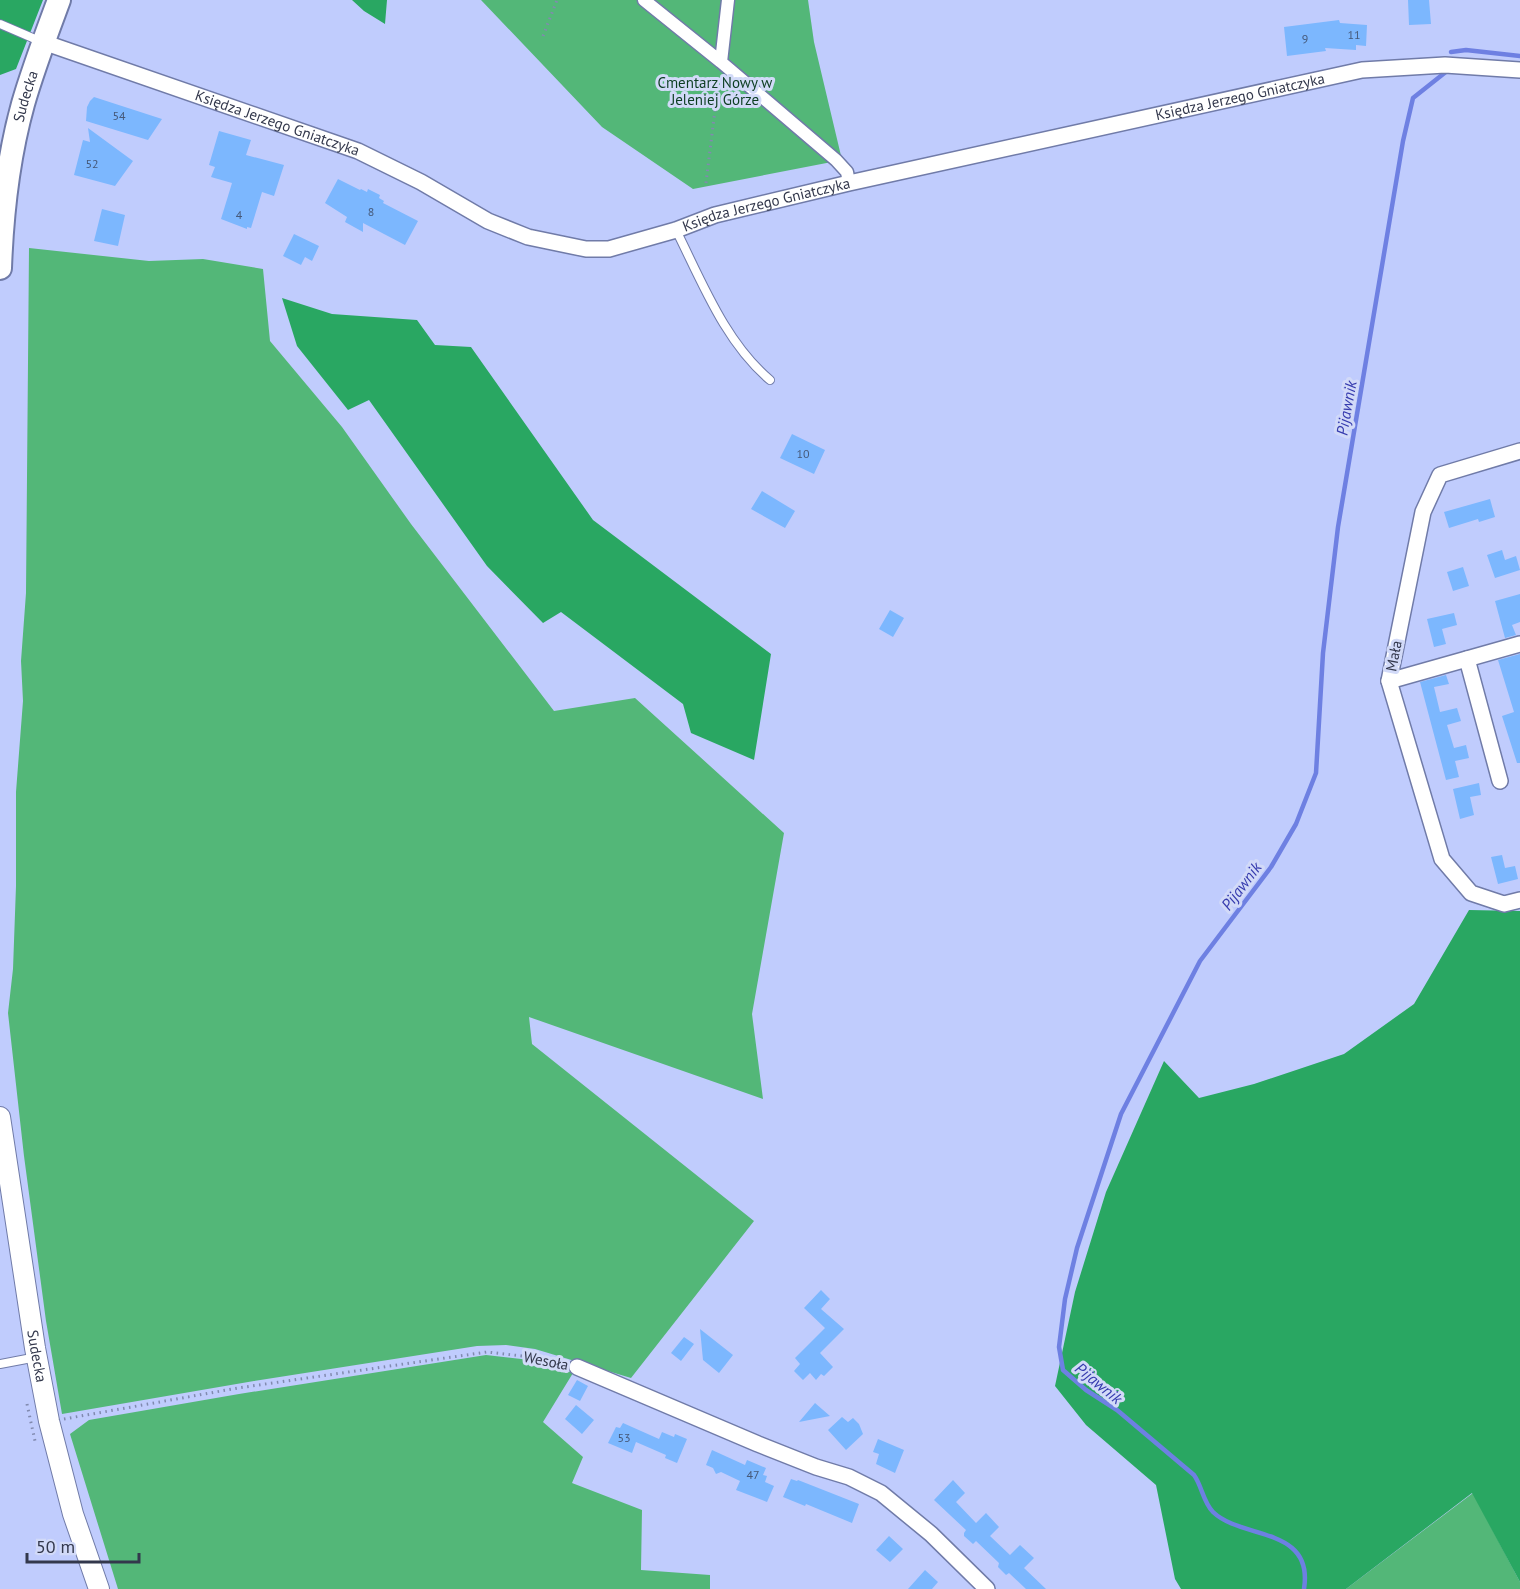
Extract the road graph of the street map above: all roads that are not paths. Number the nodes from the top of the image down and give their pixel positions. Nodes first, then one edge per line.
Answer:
1 (58, 0) edge
2 (644, 0) edge
3 (728, 0) edge
4 (0, 24) edge
5 (43, 42) junction
6 (721, 62) junction
7 (1520, 70) edge
8 (849, 183) junction
9 (676, 230) junction
10 (0, 268) edge
11 (770, 381) dead end
12 (1520, 451) edge
13 (1520, 644) edge
14 (1467, 659) junction
15 (1389, 681) junction
16 (1500, 781) dead end
17 (1520, 900) edge
18 (0, 1118) edge
19 (37, 1356) junction
20 (0, 1364) edge
21 (577, 1367) road end
22 (99, 1589) edge
23 (987, 1589) edge

1 - 5 main road, Sudecka
2 - 6 street
3 - 6 street
4 - 5 lane
5 - 9 street, Księdza Jerzego Gniatczyka
5 - 10 main road, Sudecka
6 - 8 street
7 - 8 street, Księdza Jerzego Gniatczyka
8 - 9 street, Księdza Jerzego Gniatczyka
9 - 11 lane
12 - 15 street, Mała
13 - 14 street
14 - 15 street
14 - 16 street
15 - 17 street, Mała
18 - 19 street, Sudecka
19 - 20 lane
19 - 22 street, Sudecka
21 - 23 street, Wesoła

